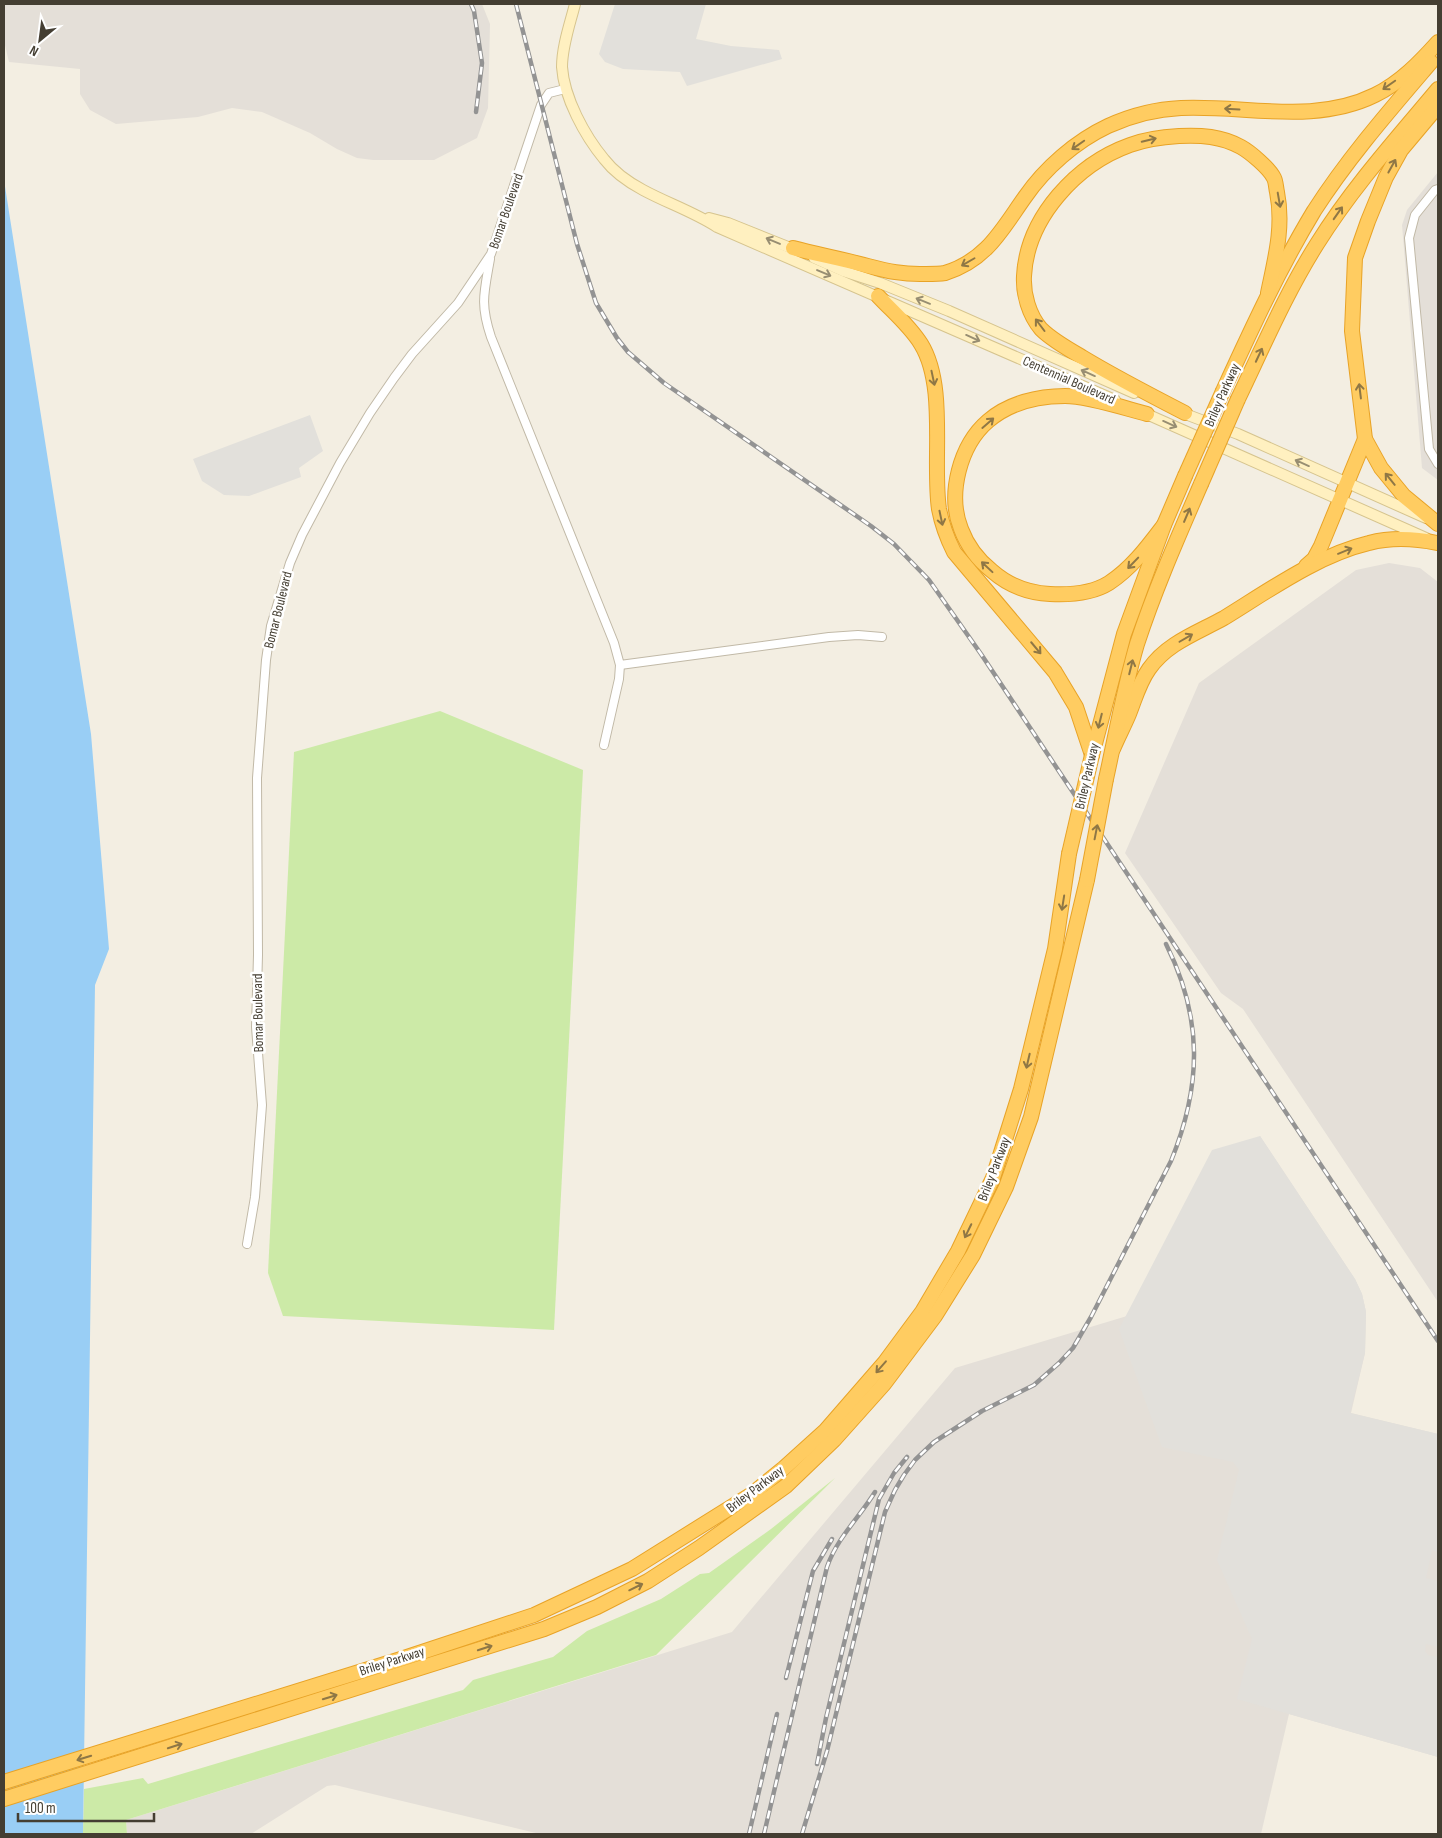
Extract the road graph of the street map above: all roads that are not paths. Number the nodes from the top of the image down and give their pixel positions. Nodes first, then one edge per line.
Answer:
1 (575, 4) edge
2 (1438, 42) edge
3 (1438, 54) edge
4 (1438, 88) edge
5 (565, 89) junction
6 (1438, 106) edge
7 (1438, 188) edge
8 (701, 216) junction
9 (793, 248) junction
10 (491, 254) junction
11 (1268, 293) junction
12 (878, 296) junction
13 (1185, 413) junction
14 (1147, 414) junction
15 (1365, 439) junction
16 (1438, 464) edge
17 (1347, 483) junction
18 (1340, 499) junction
19 (1438, 524) edge
20 (1164, 526) junction
21 (1438, 543) edge
22 (1300, 571) junction
23 (882, 637) dead end
24 (620, 665) junction
25 (604, 745) dead end
26 (1113, 749) junction
27 (1092, 755) junction
28 (247, 1244) dead end
29 (4, 1782) edge
30 (4, 1799) edge

1 - 5 main road, Centennial Boulevard
2 -> 9 highway
3 - 11 highway, Briley Parkway
26 -> 4 highway, Briley Parkway, bridge
5 - 8 main road, Centennial Boulevard
5 - 10 street, Bomar Boulevard
15 -> 6 highway
7 - 16 street
9 -> 8 main road, Centennial Boulevard
8 -> 12 main road, Centennial Boulevard
13 -> 9 main road, Centennial Boulevard
10 - 24 street
10 - 28 street, Bomar Boulevard
13 -> 11 highway
11 - 20 highway, Briley Parkway, bridge
12 -> 14 main road, Centennial Boulevard
12 -> 27 highway
17 -> 13 main road, Centennial Boulevard
14 -> 18 main road, Centennial Boulevard
20 -> 14 highway
15 - 17 highway
19 -> 15 highway
17 - 18 highway
17 - 19 main road, Centennial Boulevard
18 - 21 main road, Centennial Boulevard
18 - 22 highway
20 -> 27 highway, Briley Parkway
22 -> 21 highway
26 -> 22 highway
23 - 24 street
24 - 25 street
30 -> 26 highway, Briley Parkway, bridge
27 -> 29 highway, Briley Parkway, bridge

